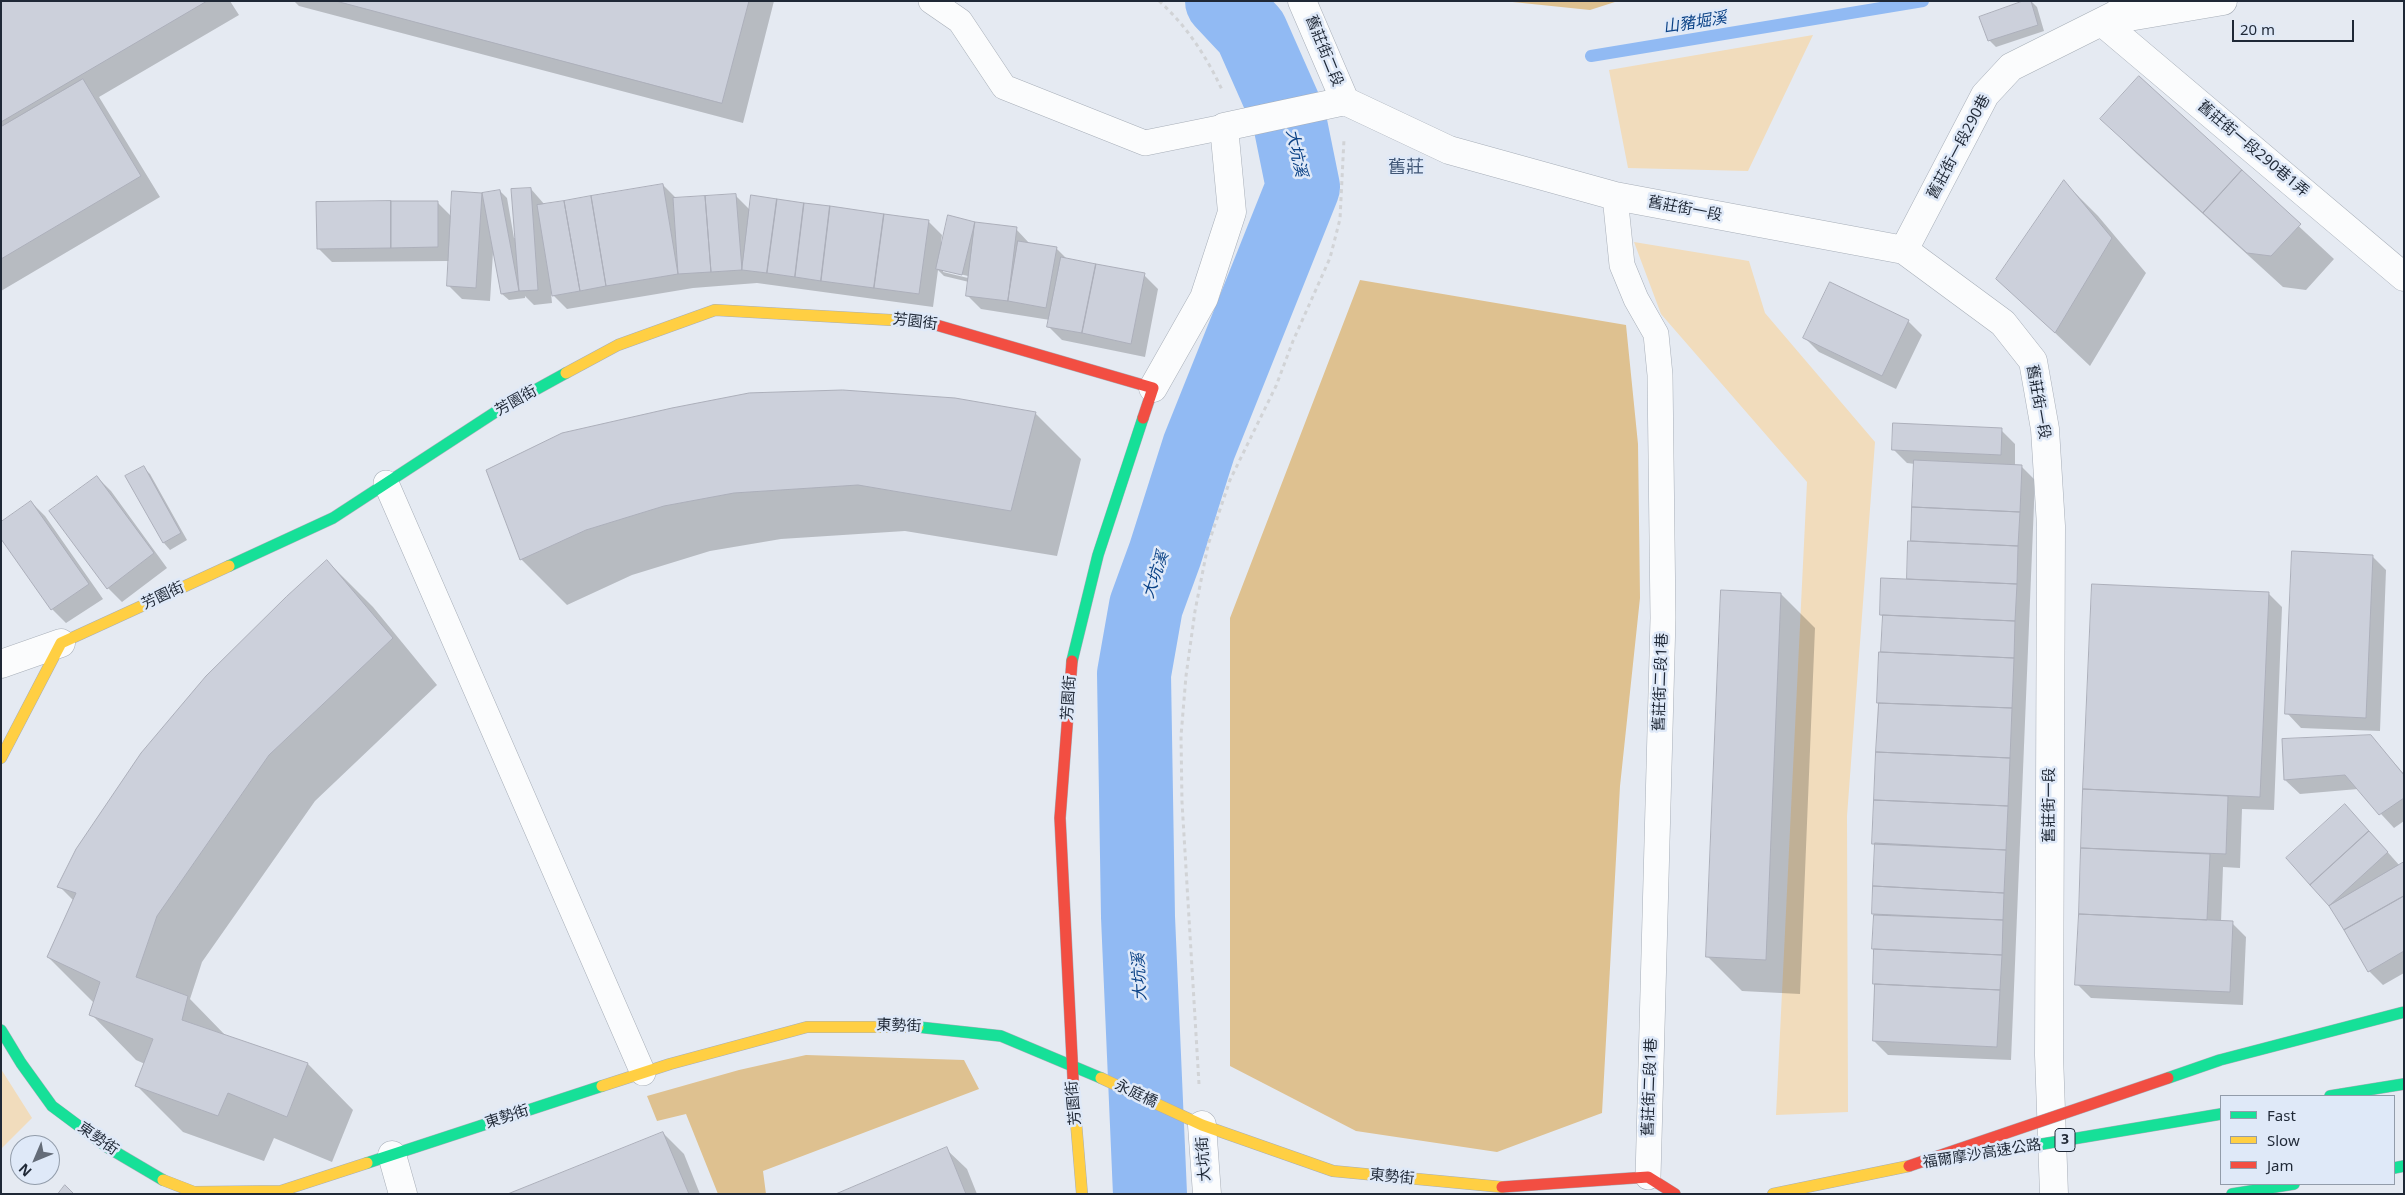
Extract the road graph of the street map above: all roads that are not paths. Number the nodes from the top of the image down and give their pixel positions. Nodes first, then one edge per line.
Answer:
1 (931, 1) edge
2 (1302, 1) edge
3 (2133, 1) edge
4 (2223, 1) edge
5 (2102, 22) junction
6 (1345, 101) junction
7 (1230, 126) junction
8 (1615, 196) junction
9 (1904, 250) junction
10 (2404, 277) edge
11 (1153, 388) junction
12 (386, 483) junction
13 (61, 643) junction
14 (1, 664) edge
15 (1, 758) edge
16 (2404, 1012) edge
17 (1, 1030) edge
18 (1071, 1064) junction
19 (643, 1073) junction
20 (2404, 1084) edge
21 (2336, 1095) edge
22 (2220, 1114) edge
23 (1202, 1125) junction
24 (392, 1155) junction
25 (1909, 1166) junction
26 (1648, 1177) junction
27 (2288, 1185) edge
28 (193, 1193) edge
29 (403, 1194) edge
30 (1082, 1194) edge
31 (1207, 1194) edge
32 (1675, 1194) edge
33 (1773, 1194) edge
34 (2054, 1194) edge
35 (2232, 1194) edge

1 - 7 lane
2 - 6 street, 舊莊街二段
3 - 5 street, 舊莊街一段290巷
4 - 5 street
5 - 9 street, 舊莊街一段290巷
5 - 10 street, 舊莊街一段290巷1弄
6 - 7 street
6 - 8 street, 舊莊街一段
7 - 11 street
8 - 9 street, 舊莊街一段
8 - 26 lane, 舊莊街二段1巷
9 - 34 street, 舊莊街一段
11 - 12 main road, 芳園街
11 - 18 main road, 芳園街
12 - 13 main road, 芳園街
12 - 19 lane
13 - 14 street
13 - 15 main road
16 - 25 main road, bridge
17 - 28 main road, 東勢街
18 - 19 main road, 東勢街
18 - 23 main road, 永庭橋
18 - 30 main road, 芳園街
19 - 24 main road, 東勢街
20 - 21 main road
22 - 25 main road, 福爾摩沙高速公路 / 3, bridge
23 - 26 main road, 東勢街
23 - 31 street, 大坑街
24 - 28 main road, 東勢街
24 - 29 street
25 - 33 main road, 福爾摩沙高速公路 / 3
26 - 32 main road
27 - 35 main road

